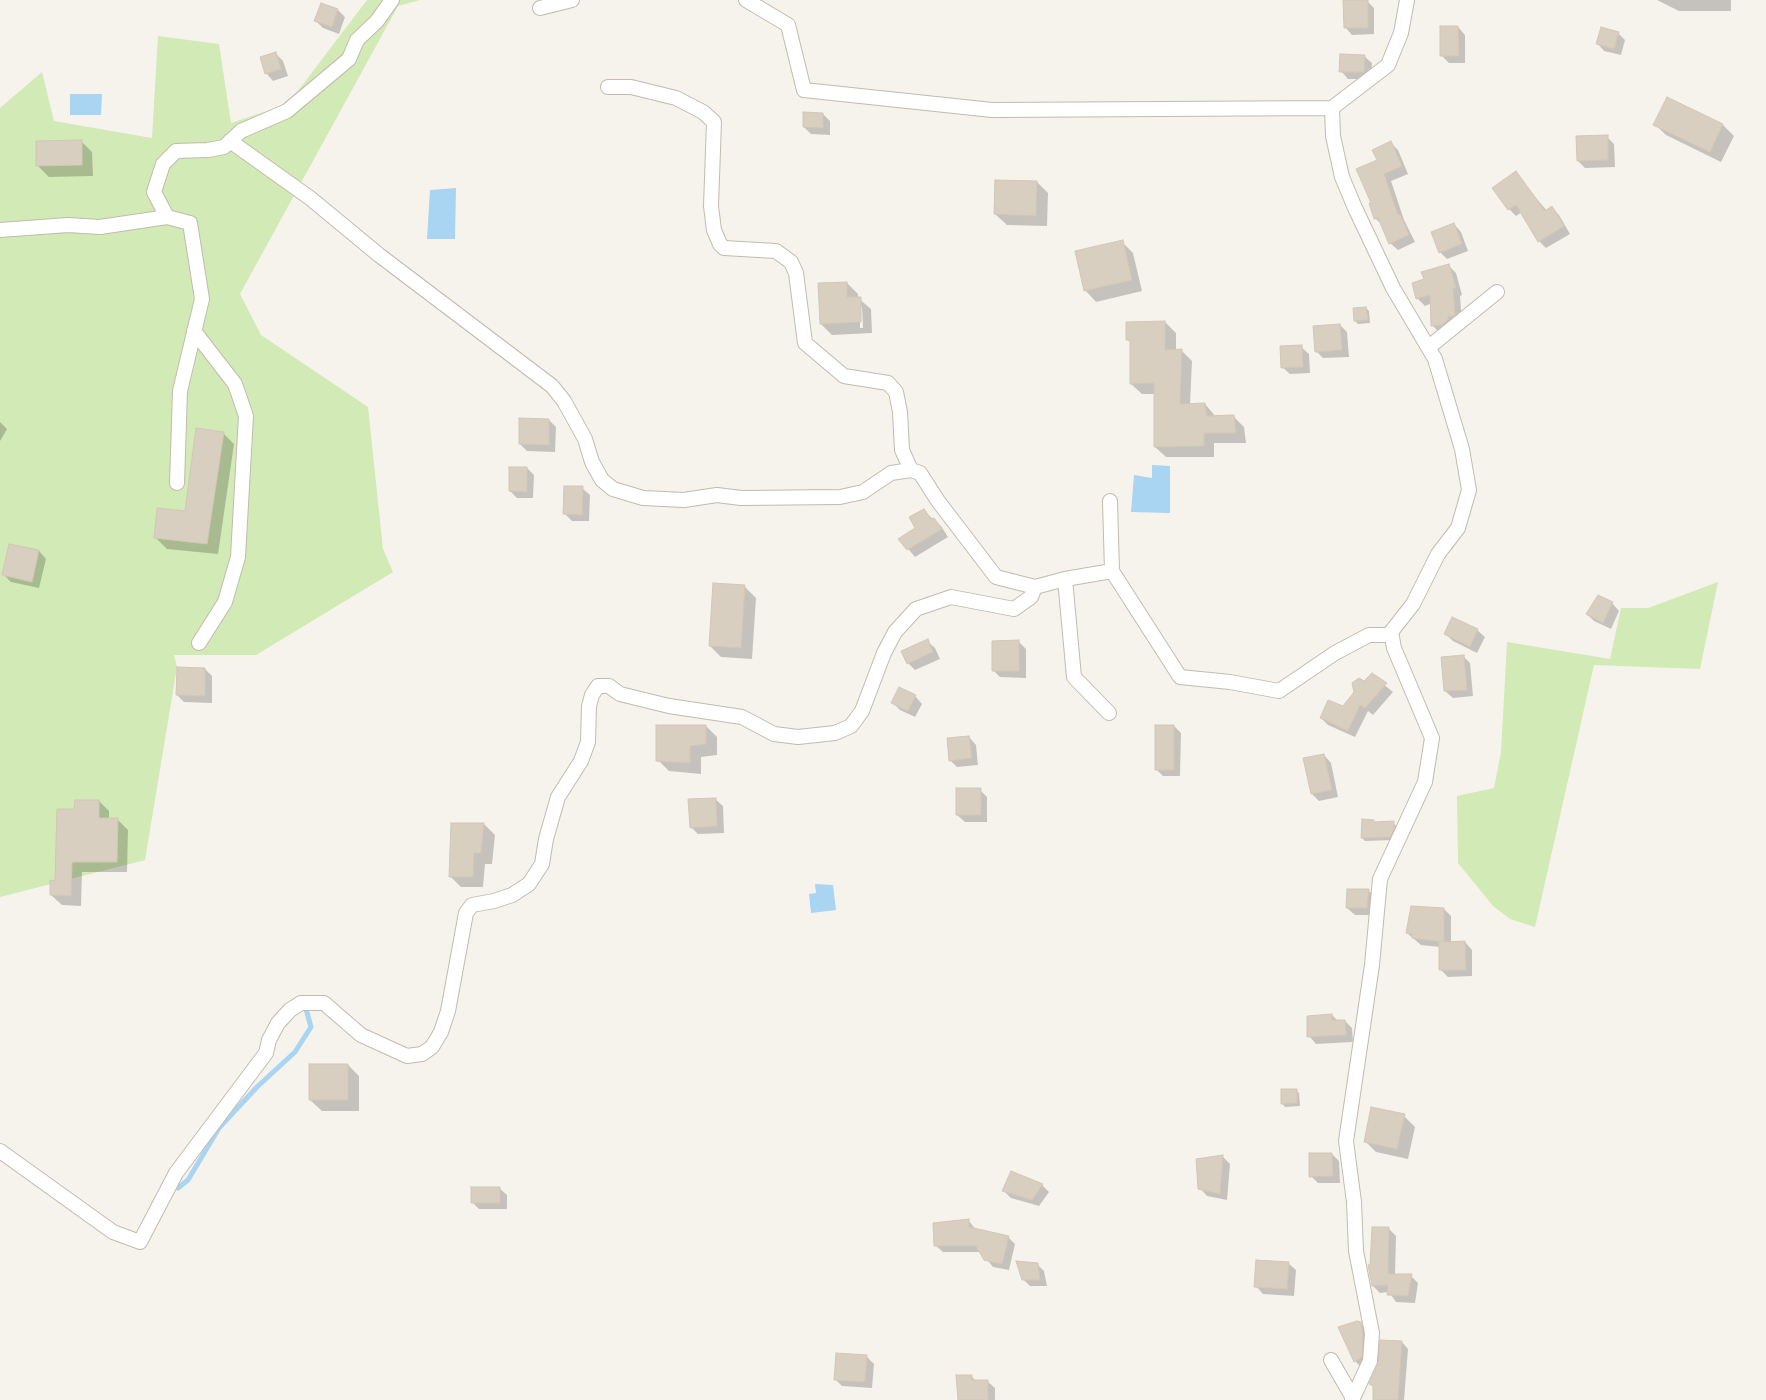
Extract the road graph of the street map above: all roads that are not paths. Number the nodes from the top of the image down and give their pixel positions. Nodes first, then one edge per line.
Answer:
1 (392, 0) edge
2 (572, 0) edge
3 (746, 0) edge
4 (1406, 0) edge
5 (540, 8) dead end
6 (608, 87) dead end
7 (1332, 108) junction
8 (230, 141) junction
9 (167, 217) junction
10 (0, 230) edge
11 (1497, 292) dead end
12 (194, 331) junction
13 (1429, 347) junction
14 (911, 470) junction
15 (177, 483) dead end
16 (1110, 501) dead end
17 (1112, 571) junction
18 (1065, 579) junction
19 (1035, 587) junction
20 (1392, 635) junction
21 (199, 643) dead end
22 (1109, 713) dead end
23 (0, 1151) edge
24 (1331, 1360) dead end
25 (1352, 1399) edge

1 - 8 street
2 - 5 street
3 - 7 street
4 - 7 street
6 - 14 street
7 - 13 street
8 - 9 street
8 - 14 street
9 - 10 street
9 - 12 street
11 - 13 street
12 - 15 street
12 - 21 street
13 - 20 street
14 - 19 street
16 - 17 street
17 - 18 street
17 - 20 street
18 - 19 street
18 - 22 street
19 - 23 street
20 - 25 street
24 - 25 street

